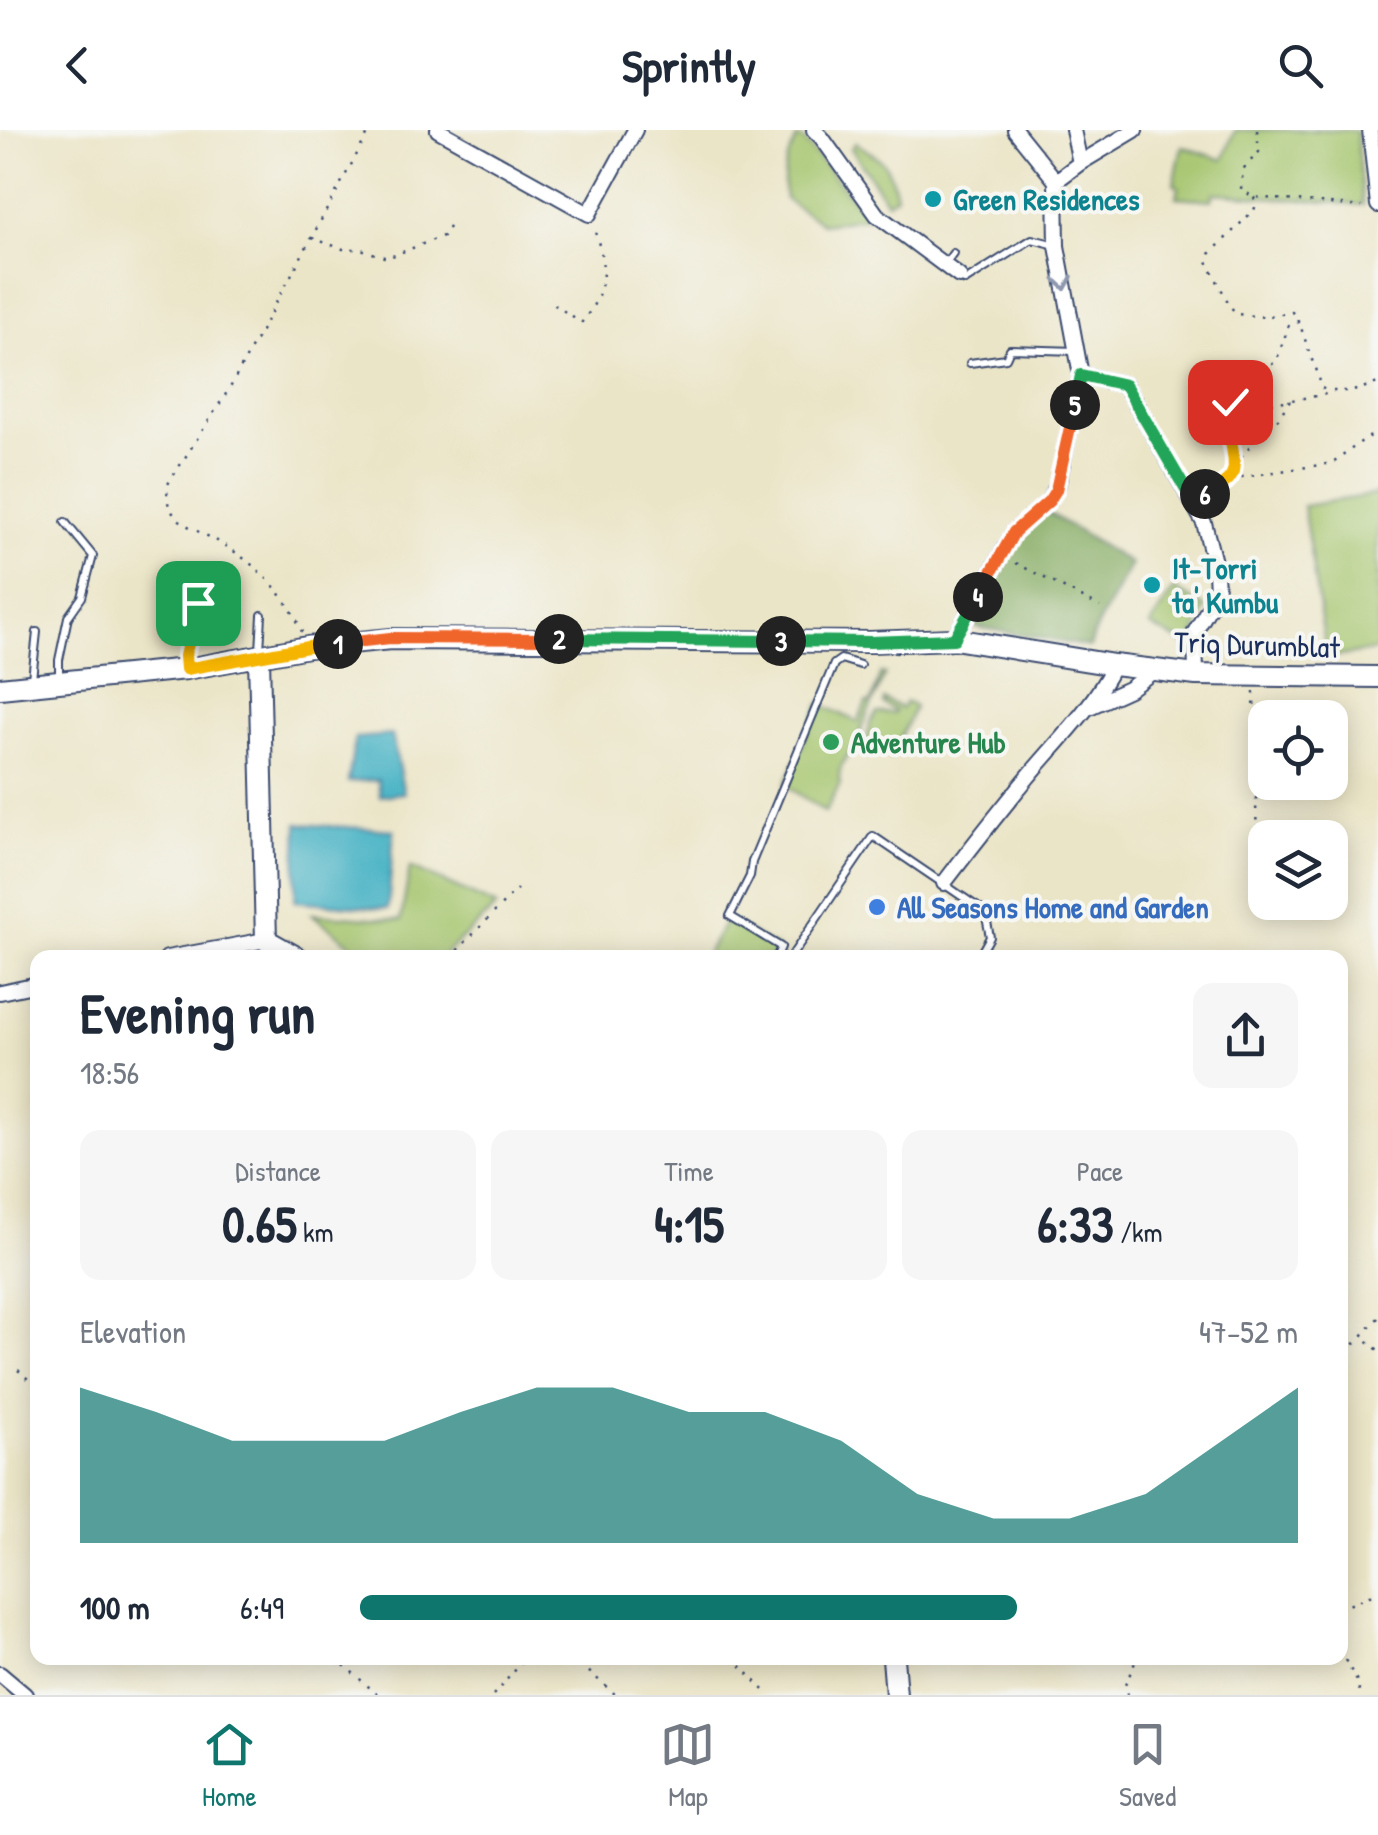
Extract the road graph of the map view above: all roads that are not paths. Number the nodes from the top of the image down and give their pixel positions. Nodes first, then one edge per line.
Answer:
1 (438, 130) edge
2 (635, 130) edge
3 (814, 130) edge
4 (1016, 130) edge
5 (1073, 130) edge
6 (1135, 130) edge
7 (1370, 130) edge
8 (459, 135) edge
9 (1080, 163) junction
10 (1056, 181) junction
11 (1378, 205) edge
12 (1058, 246) junction
13 (962, 279) joint
14 (1077, 351) junction
15 (970, 364) dead end
16 (1081, 375) junction
17 (65, 522) dead end
18 (198, 603) dead end
19 (262, 615) dead end
20 (36, 632) dead end
21 (954, 639) junction
22 (259, 657) junction
23 (860, 664) dead end
24 (1114, 664) junction
25 (186, 669) junction
26 (1156, 670) junction
27 (1196, 675) junction
28 (1378, 677) edge
29 (60, 682) junction
30 (32, 685) junction
31 (0, 688) edge
32 (1086, 709) junction
33 (944, 883) junction
34 (266, 940) junction
35 (211, 950) edge
36 (284, 950) edge
37 (780, 950) edge
38 (795, 950) edge
39 (983, 950) edge
40 (30, 986) edge
41 (0, 992) edge
42 (894, 1665) edge
43 (0, 1674) edge
44 (25, 1695) edge
45 (896, 1695) edge

1 - 8 street
2 - 8 street
3 - 13 street
4 - 10 street
5 - 9 street
6 - 9 street
7 - 11 street
9 - 10 street
10 - 12 street
12 - 13 lane
12 -> 14 street
14 - 15 lane
14 - 16 street
16 - 21 street
16 - 27 street
17 - 29 lane
18 - 25 lane
19 - 22 lane
20 - 30 lane
21 - 22 street, Triq Durumblat
21 - 24 street, Triq Durumblat
22 - 25 street, Triq Durumblat
22 - 34 street
23 - 37 lane
24 - 26 street, Triq Durumblat
24 - 32 street
25 - 29 street, Triq Durumblat
26 - 27 street, Triq Durumblat
26 - 32 street
27 - 28 street, Triq Durumblat
29 - 30 street, Triq Durumblat
30 - 31 street, Triq Durumblat
32 - 33 street
33 - 38 lane
33 - 39 lane
34 - 35 street
34 - 36 street
40 - 41 street
42 - 45 street
43 - 44 street

